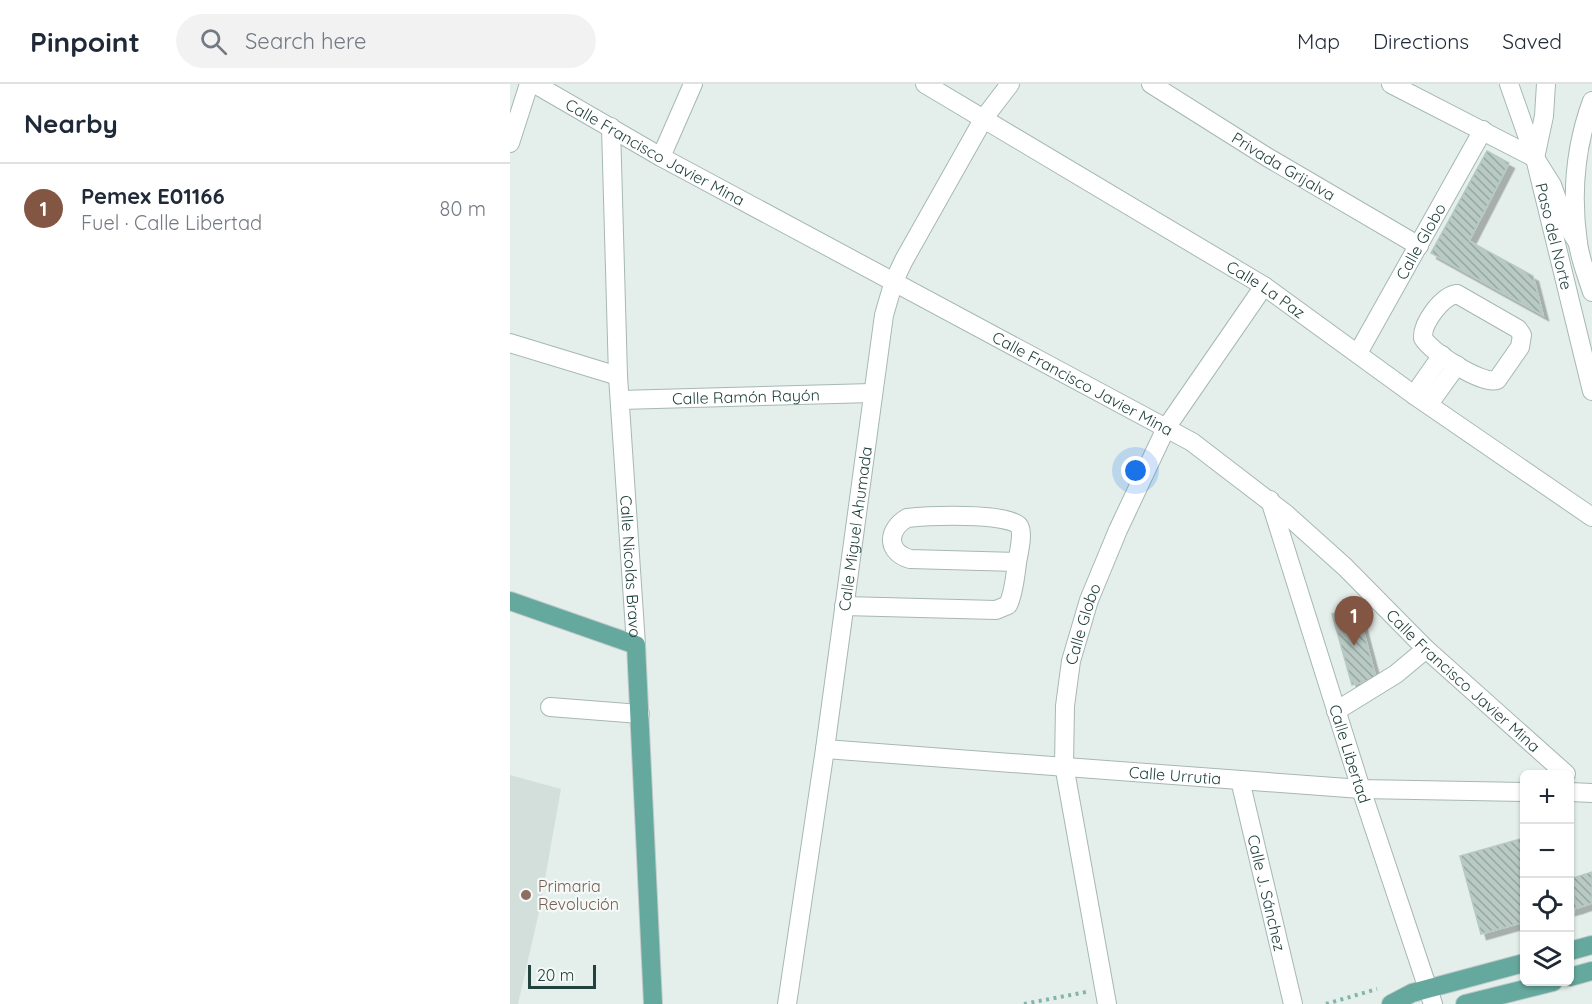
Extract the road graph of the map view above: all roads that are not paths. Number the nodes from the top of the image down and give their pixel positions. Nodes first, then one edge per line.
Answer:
1 (529, 84) edge
2 (534, 84) edge
3 (693, 84) edge
4 (925, 84) edge
5 (1010, 84) edge
6 (1151, 84) edge
7 (1391, 84) edge
8 (1509, 84) edge
9 (1546, 84) edge
10 (1592, 101) edge
11 (984, 118) junction
12 (611, 127) junction
13 (1483, 130) junction
14 (510, 143) edge
15 (661, 157) junction
16 (1535, 158) junction
17 (1578, 243) junction
18 (1419, 246) junction
19 (894, 281) junction
20 (1264, 286) junction
21 (1592, 292) edge
22 (510, 343) edge
23 (1358, 353) junction
24 (1449, 360) junction
25 (618, 376) junction
26 (1592, 391) edge
27 (872, 393) junction
28 (620, 400) junction
29 (1421, 400) junction
30 (1166, 428) junction
31 (1270, 500) junction
32 (1592, 517) edge
33 (1017, 562) junction
34 (510, 601) edge
35 (844, 606) junction
36 (636, 645) junction
37 (1426, 649) junction
38 (550, 707) dead end
39 (1336, 711) junction
40 (640, 714) junction
41 (825, 749) junction
42 (1064, 765) junction
43 (1562, 770) edge
44 (1240, 780) junction
45 (1361, 789) junction
46 (1520, 792) edge
47 (1592, 945) edge
48 (1574, 950) edge
49 (1520, 964) edge
50 (1592, 971) edge
51 (1574, 976) edge
52 (1533, 986) edge
53 (1106, 996) edge
54 (1431, 996) edge
55 (653, 1004) edge
56 (787, 1004) edge
57 (1293, 1004) edge
58 (1391, 1004) edge
59 (1466, 1004) edge

1 - 14 street
2 - 12 street, Calle Francisco Javier Mina
3 - 15 street
4 - 11 street, Calle La Paz
5 - 11 street, Calle Miguel Ahumada
6 - 18 street, Privada Grijalva
7 - 13 street
8 - 16 street, Paso del Norte
9 - 16 street
10 - 17 street, Paso del Norte
11 - 19 street, Calle Miguel Ahumada
11 - 20 street, Calle La Paz
12 - 15 street, Calle Francisco Javier Mina
12 - 25 street, Calle Nicolás Bravo
13 - 16 street
13 - 18 street, Calle Globo
15 - 19 street, Calle Francisco Javier Mina
16 - 17 street
16 - 26 street, Paso del Norte
17 - 21 street, Paso del Norte
18 - 23 street, Calle Globo
19 - 27 street, Calle Miguel Ahumada
19 - 30 street, Calle Francisco Javier Mina
20 - 23 street, Calle La Paz
20 - 30 street, Calle Globo
22 - 25 street
23 - 29 street, Calle La Paz
24 - 24 street
24 - 29 street
25 - 28 street, Calle Nicolás Bravo
27 - 28 street, Calle Ramón Rayón
27 - 35 street, Calle Miguel Ahumada
28 - 36 street, Calle Nicolás Bravo
29 - 32 street, Calle La Paz
30 - 31 street, Calle Francisco Javier Mina
30 - 42 street, Calle Globo
31 - 37 street, Calle Francisco Javier Mina
31 - 39 street, Calle Libertad
33 - 33 street
33 - 35 street
34 - 36 main road
35 - 41 street, Calle Miguel Ahumada
36 - 40 main road, Calle Nicolás Bravo
37 - 39 street
37 - 43 street, Calle Francisco Javier Mina
38 - 40 street
39 - 45 street, Calle Libertad
40 - 55 main road, Calle Nicolás Bravo
41 - 42 street, Calle Urrutia
41 - 56 street, Calle Miguel Ahumada
42 - 44 street, Calle Urrutia
42 - 53 street, Calle Globo
44 - 45 street, Calle Urrutia
44 - 57 street, Calle J. Sánchez
45 - 46 street, Calle Urrutia
45 - 54 street, Calle Libertad
47 - 48 main road
49 - 54 main road
50 - 51 main road
52 - 59 main road
54 - 58 main road

